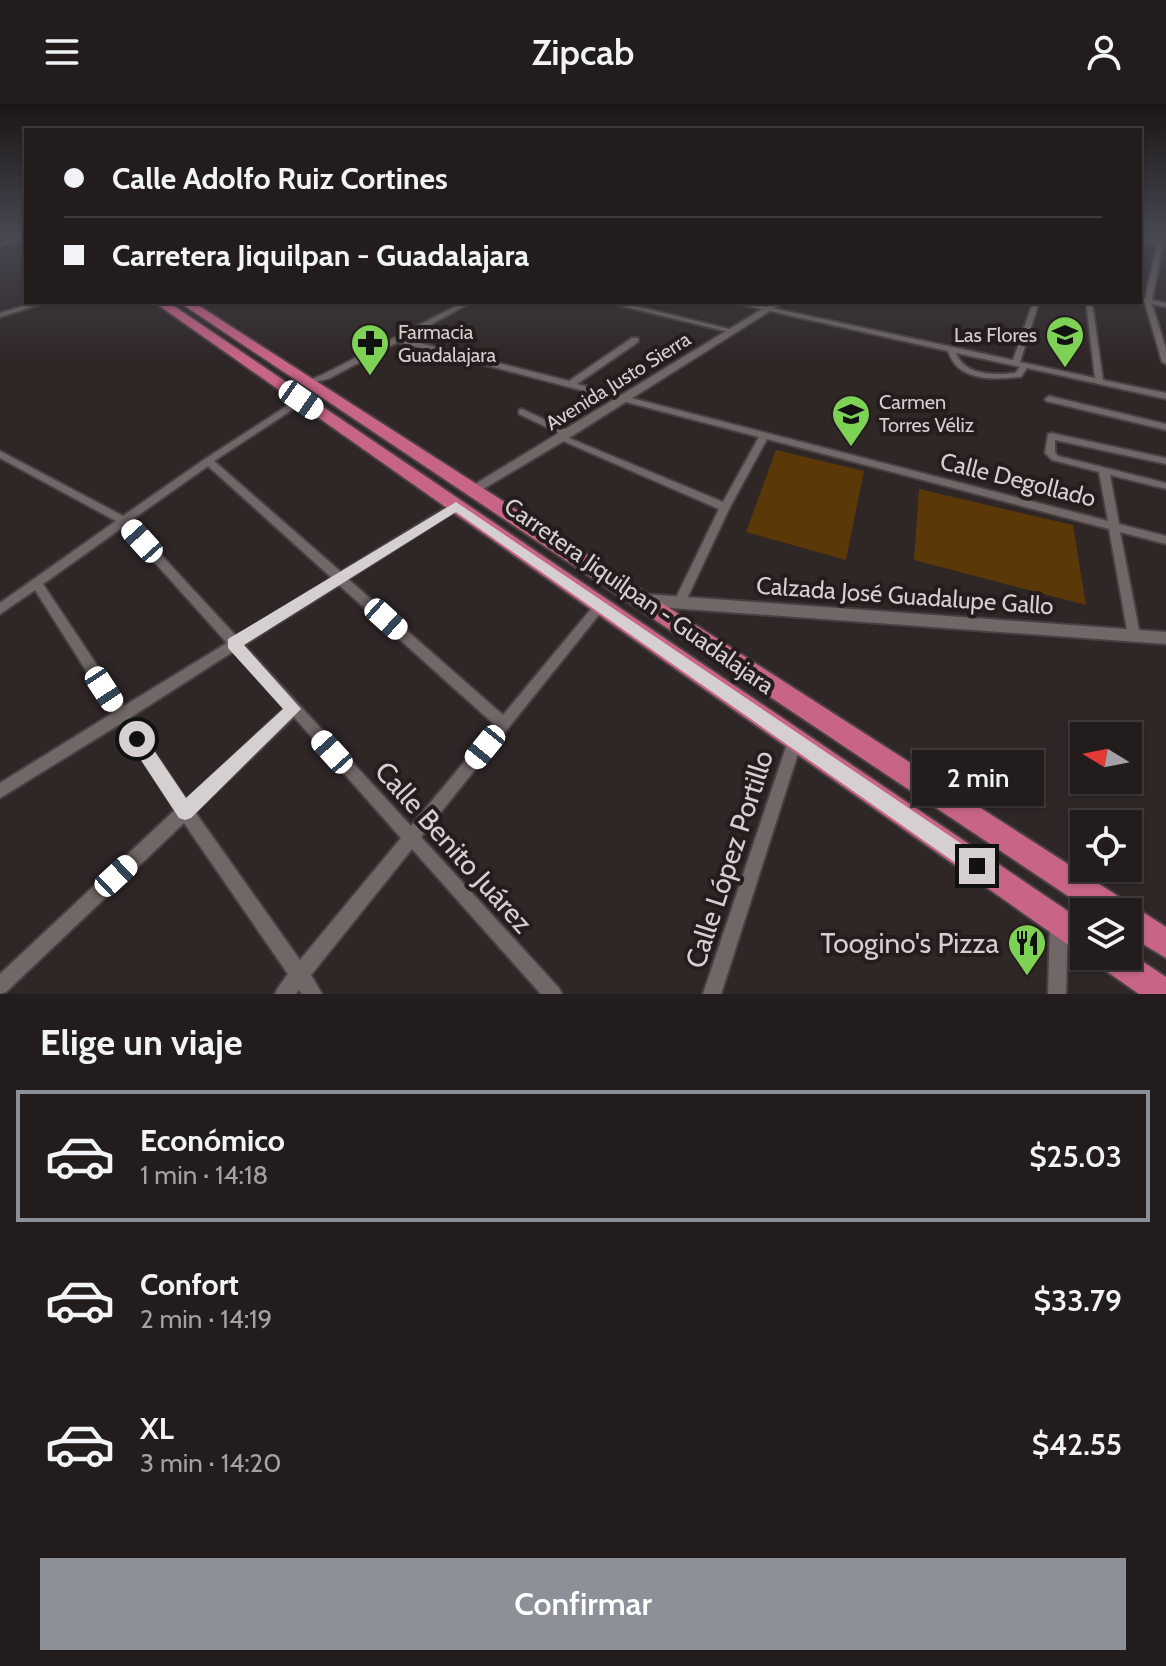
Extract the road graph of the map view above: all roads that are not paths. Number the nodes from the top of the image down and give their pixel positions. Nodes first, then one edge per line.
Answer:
1 (1155, 277) joint
2 (1166, 279) edge
3 (1144, 301) edge
4 (37, 304) edge
5 (163, 304) edge
6 (188, 304) edge
7 (465, 304) edge
8 (618, 304) edge
9 (742, 304) edge
10 (777, 304) edge
11 (1035, 304) edge
12 (1089, 304) edge
13 (1166, 305) edge
14 (767, 310) junction
15 (0, 314) edge
16 (733, 331) junction
17 (396, 339) junction
18 (635, 340) dead end
19 (951, 349) junction
20 (1166, 362) edge
21 (1020, 364) junction
22 (1099, 381) junction
23 (569, 385) junction
24 (305, 391) junction
25 (1166, 396) edge
26 (623, 399) junction
27 (1049, 399) dead end
28 (522, 412) dead end
29 (1166, 427) edge
30 (764, 435) junction
31 (565, 436) junction
32 (0, 454) edge
33 (208, 461) junction
34 (1166, 461) edge
35 (1104, 471) junction
36 (1166, 486) edge
37 (473, 489) junction
38 (456, 506) junction
39 (725, 507) junction
40 (124, 521) junction
41 (1116, 525) junction
42 (1166, 540) edge
43 (338, 577) junction
44 (36, 583) junction
45 (641, 600) junction
46 (679, 604) junction
47 (600, 606) junction
48 (0, 609) edge
49 (1134, 635) junction
50 (1166, 638) edge
51 (233, 643) junction
52 (293, 709) junction
53 (121, 715) junction
54 (504, 724) junction
55 (795, 741) junction
56 (0, 791) edge
57 (185, 811) junction
58 (411, 838) junction
59 (1096, 898) edge
60 (1059, 922) junction
61 (1142, 928) edge
62 (1070, 929) edge
63 (1166, 944) edge
64 (1130, 970) edge
65 (300, 975) junction
66 (2, 986) edge
67 (284, 994) edge
68 (313, 994) edge
69 (553, 994) edge
70 (712, 994) edge
71 (1057, 994) edge
72 (1165, 994) edge

1 - 2 street
1 - 3 street
3 - 13 street
3 - 20 street
4 - 15 street
5 - 24 highway, Carretera Jiquilpan - Guadalajara
6 - 24 highway, Carretera Jiquilpan - Guadalajara
7 - 17 street
8 - 16 street
9 - 14 street
10 - 14 street, Avenida Justo Sierra
11 - 21 street
12 - 22 street
14 - 16 street, Avenida Justo Sierra
14 - 19 street
16 - 26 street, Avenida Justo Sierra
17 - 23 street, Calle Degollado
17 - 24 street
18 - 23 street
19 - 21 street
19 - 21 street
21 - 22 street
22 - 25 street
23 - 26 street, Calle Degollado
24 - 33 street
24 - 37 highway, Carretera Jiquilpan - Guadalajara
24 - 38 highway, Carretera Jiquilpan - Guadalajara
26 - 30 street, Calle Degollado
26 - 31 street, Avenida Justo Sierra
27 - 29 street
28 - 31 street
30 - 39 street
30 - 41 street, Calle Degollado
31 - 37 street, Avenida Justo Sierra
31 - 39 street
32 - 40 street, Calle Benito Juárez
33 - 40 street
33 - 43 street
34 - 35 street
35 - 36 street
35 - 41 street
37 - 45 highway, Carretera Jiquilpan - Guadalajara
38 - 43 street
38 - 47 highway, Carretera Jiquilpan - Guadalajara
39 - 46 street
40 - 44 street
40 - 51 street, Calle Benito Juárez
41 - 42 street, Calle Degollado
41 - 49 street
43 - 51 street
43 - 54 street
44 - 48 street
44 - 53 street
45 - 46 street, Calzada José Guadalupe Gallo
45 - 59 highway, Carretera Jiquilpan - Guadalajara
46 - 49 street, Calzada José Guadalupe Gallo
47 - 54 street
47 - 55 highway, Carretera Jiquilpan - Guadalajara
49 - 50 street, Calzada José Guadalupe Gallo
51 - 52 street, Calle Benito Juárez
51 - 53 street
52 - 57 street
52 - 58 street, Calle Benito Juárez
53 - 56 street
53 - 57 street
54 - 58 street
55 - 60 highway, Carretera Jiquilpan - Guadalajara
55 - 70 street, Calle López Portillo
57 - 65 street
57 - 66 street
58 - 65 street
58 - 69 street, Calle Benito Juárez
60 - 62 highway, Carretera Jiquilpan - Guadalajara
60 - 71 street
61 - 63 highway
64 - 72 highway
65 - 67 street
65 - 68 street

